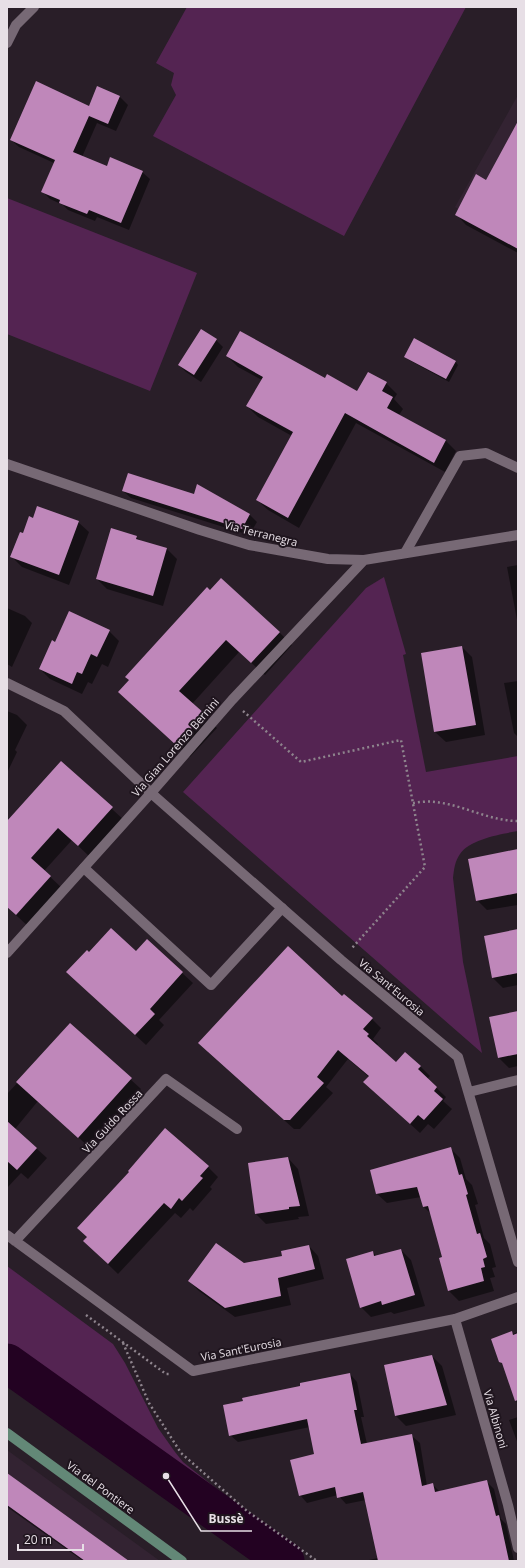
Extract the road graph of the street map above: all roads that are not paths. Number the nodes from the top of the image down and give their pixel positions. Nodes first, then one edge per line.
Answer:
1 (34, 7) edge
2 (12, 23) edge
3 (7, 43) edge
4 (7, 464) edge
5 (518, 468) edge
6 (518, 535) edge
7 (405, 553) junction
8 (364, 560) junction
9 (7, 683) edge
10 (151, 793) junction
11 (84, 868) junction
12 (282, 908) junction
13 (7, 953) edge
14 (518, 1080) edge
15 (469, 1092) junction
16 (237, 1129) dead end
17 (11, 1238) edge
18 (518, 1262) edge
19 (518, 1297) edge
20 (455, 1319) junction
21 (7, 1433) edge
22 (518, 1548) edge
23 (182, 1561) edge

1 - 2 street
2 - 3 street
4 - 8 street, Via Terranegra
5 - 7 street
6 - 7 street, Via Terranegra
7 - 8 street, Via Terranegra
8 - 10 street, Via Gian Lorenzo Bernini
9 - 10 street, Via Sant'Eurosia
10 - 11 street, Via Gian Lorenzo Bernini
10 - 12 street, Via Sant'Eurosia
11 - 12 street
11 - 13 street, Via Gian Lorenzo Bernini
12 - 15 street, Via Sant'Eurosia
14 - 15 street
15 - 18 street, Via Sant'Eurosia
16 - 17 street, Via Guido Rossa
17 - 20 street, Via Sant'Eurosia
19 - 20 street, Via Sant'Eurosia
20 - 22 street, Via Albinoni
21 - 23 main road, Via del Pontiere

